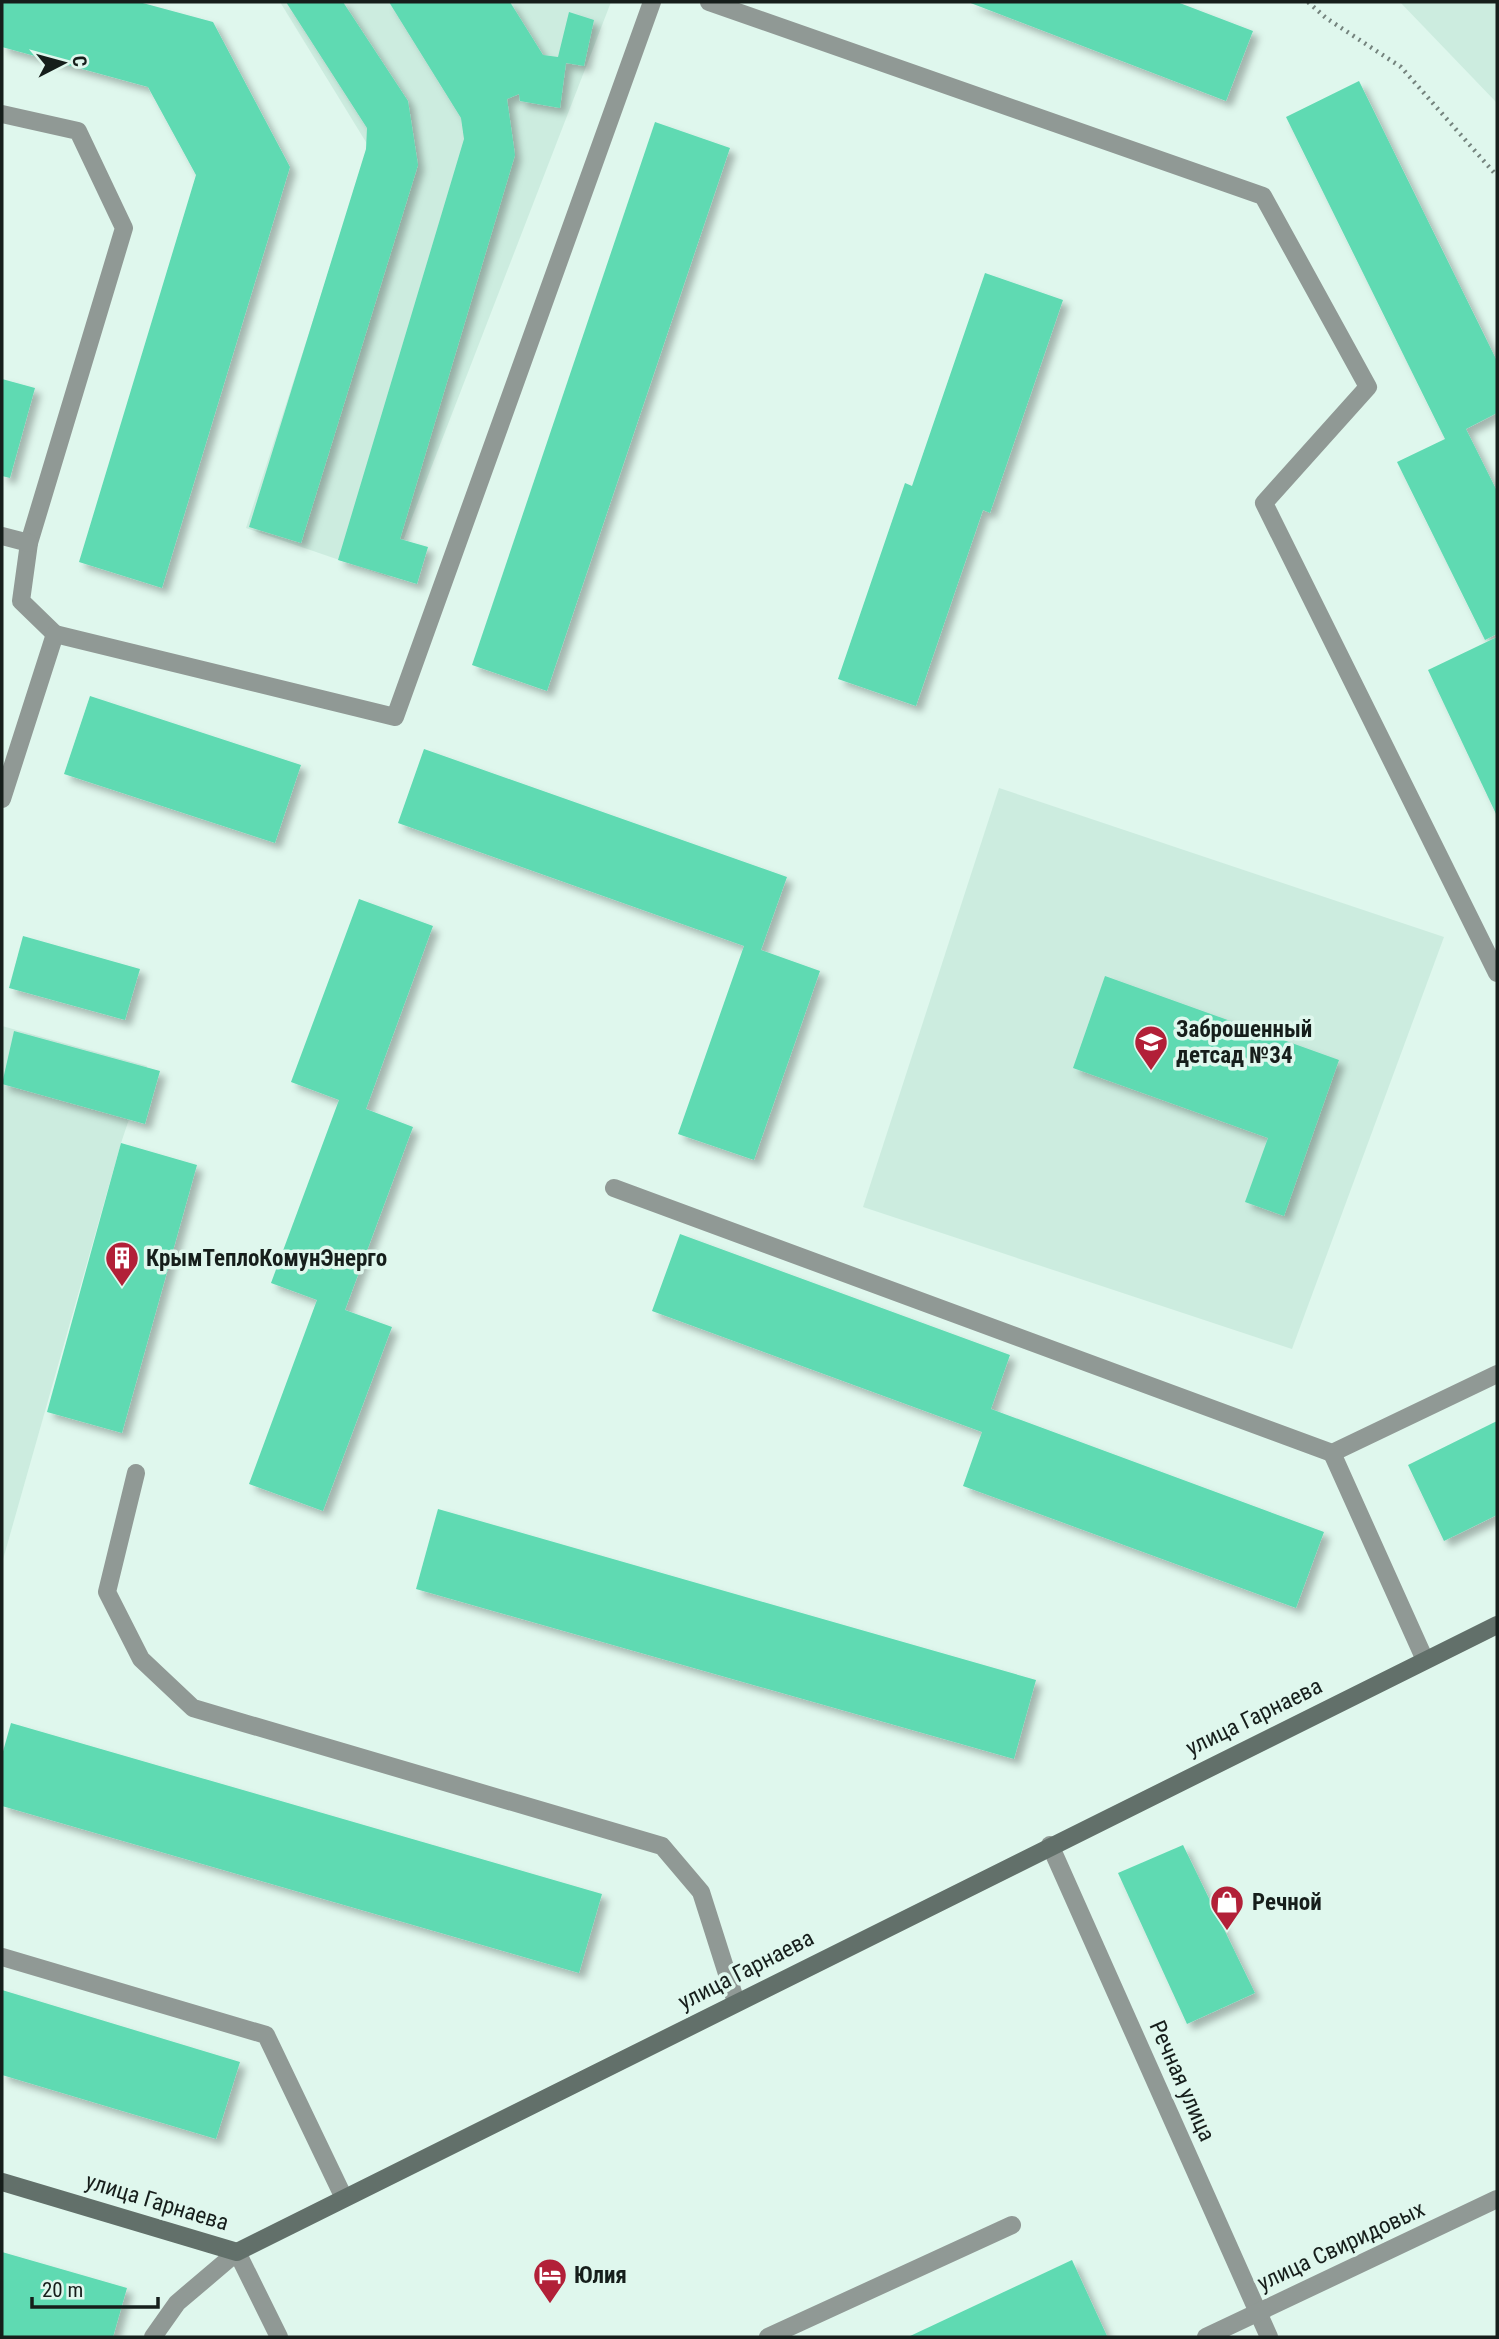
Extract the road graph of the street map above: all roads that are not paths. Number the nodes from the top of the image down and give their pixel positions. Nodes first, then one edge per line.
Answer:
1 (652, 2) edge
2 (709, 2) edge
3 (2, 114) edge
4 (2, 536) edge
5 (29, 543) junction
6 (55, 634) junction
7 (2, 799) edge
8 (1497, 973) edge
9 (614, 1188) dead end
10 (1497, 1374) edge
11 (1332, 1453) junction
12 (136, 1473) dead end
13 (1497, 1625) edge
14 (1425, 1660) junction
15 (1049, 1845) junction
16 (2, 1957) edge
17 (736, 2002) junction
18 (2, 2182) edge
19 (344, 2198) junction
20 (1497, 2200) edge
21 (1012, 2225) dead end
22 (237, 2252) junction
23 (1258, 2313) junction
24 (153, 2337) edge
25 (279, 2337) edge
26 (768, 2337) edge
27 (1206, 2337) edge
28 (1269, 2337) edge

1 - 6 street
2 - 8 street
3 - 5 street
4 - 5 street
5 - 6 street
6 - 7 street
9 - 11 street
10 - 11 street
11 - 14 street
12 - 17 street
13 - 14 street, улица Гарнаева
14 - 15 street, улица Гарнаева
15 - 17 street, улица Гарнаева
15 - 23 street, Речная улица
16 - 19 street
17 - 19 street, улица Гарнаева
18 - 22 street, улица Гарнаева
19 - 22 street, улица Гарнаева
20 - 23 street, улица Свиридовых
21 - 26 street
22 - 24 street
22 - 25 street
23 - 27 street, улица Свиридовых
23 - 28 street, Речная улица

